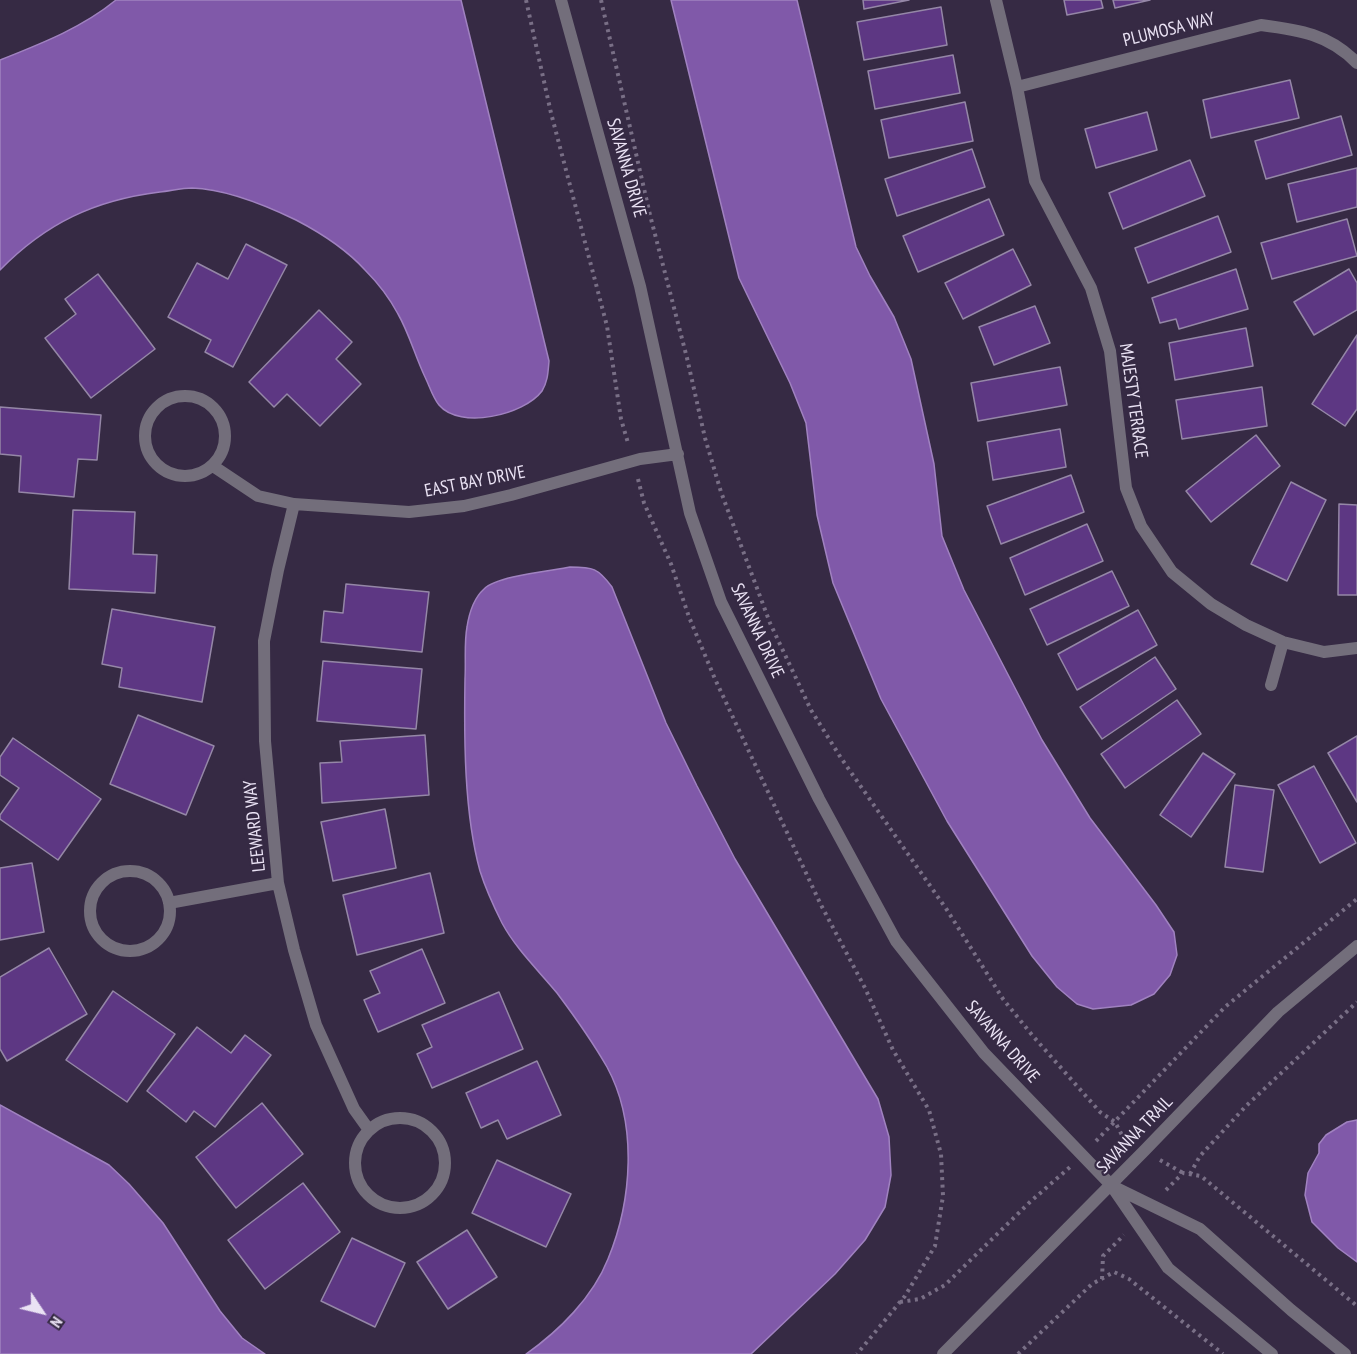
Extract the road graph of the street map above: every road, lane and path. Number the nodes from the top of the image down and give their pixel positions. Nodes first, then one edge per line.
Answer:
1 (526, 0) edge
2 (561, 0) edge
3 (601, 0) edge
4 (996, 0) edge
5 (1357, 63) edge
6 (1017, 87) junction
7 (678, 454) junction
8 (633, 461) junction
9 (213, 466) junction
10 (294, 504) junction
11 (1283, 642) junction
12 (1357, 648) edge
13 (1271, 685) dead end
14 (278, 883) junction
15 (1357, 899) edge
16 (169, 903) junction
17 (1357, 946) edge
18 (1357, 1002) edge
19 (1115, 1122) junction
20 (369, 1130) junction
21 (1145, 1150) junction
22 (1082, 1155) junction
23 (1183, 1173) dead end
24 (1190, 1174) dead end
25 (1111, 1185) junction
26 (900, 1302) junction
27 (857, 1354) edge
28 (943, 1354) edge
29 (1018, 1354) edge
30 (1223, 1354) edge
31 (1272, 1354) edge
32 (1345, 1354) edge

1 - 8 path
2 - 7 street, SAVANNA DRIVE
3 - 19 path
4 - 6 street, MAJESTY TERRACE
5 - 6 street, PLUMOSA WAY
6 - 11 street, MAJESTY TERRACE
7 - 8 street, EAST BAY DRIVE
7 - 22 street, SAVANNA DRIVE
8 - 10 street, EAST BAY DRIVE
8 - 26 path
9 - 9 street
9 - 10 street, EAST BAY DRIVE
10 - 14 street, LEEWARD WAY
11 - 12 street, MAJESTY TERRACE
11 - 13 street
14 - 16 street
14 - 20 street, LEEWARD WAY
15 - 19 path
16 - 16 street
17 - 21 street, SAVANNA TRAIL
18 - 24 path
19 - 21 path
19 - 22 path
20 - 20 street
21 - 23 path
21 - 25 street, SAVANNA TRAIL
22 - 25 street, SAVANNA DRIVE
22 - 26 path
25 - 28 street, SAVANNA TRAIL
25 - 31 street, SAVANNA DRIVE
25 - 32 street, SAVANNA DRIVE
26 - 27 path
29 - 30 path

